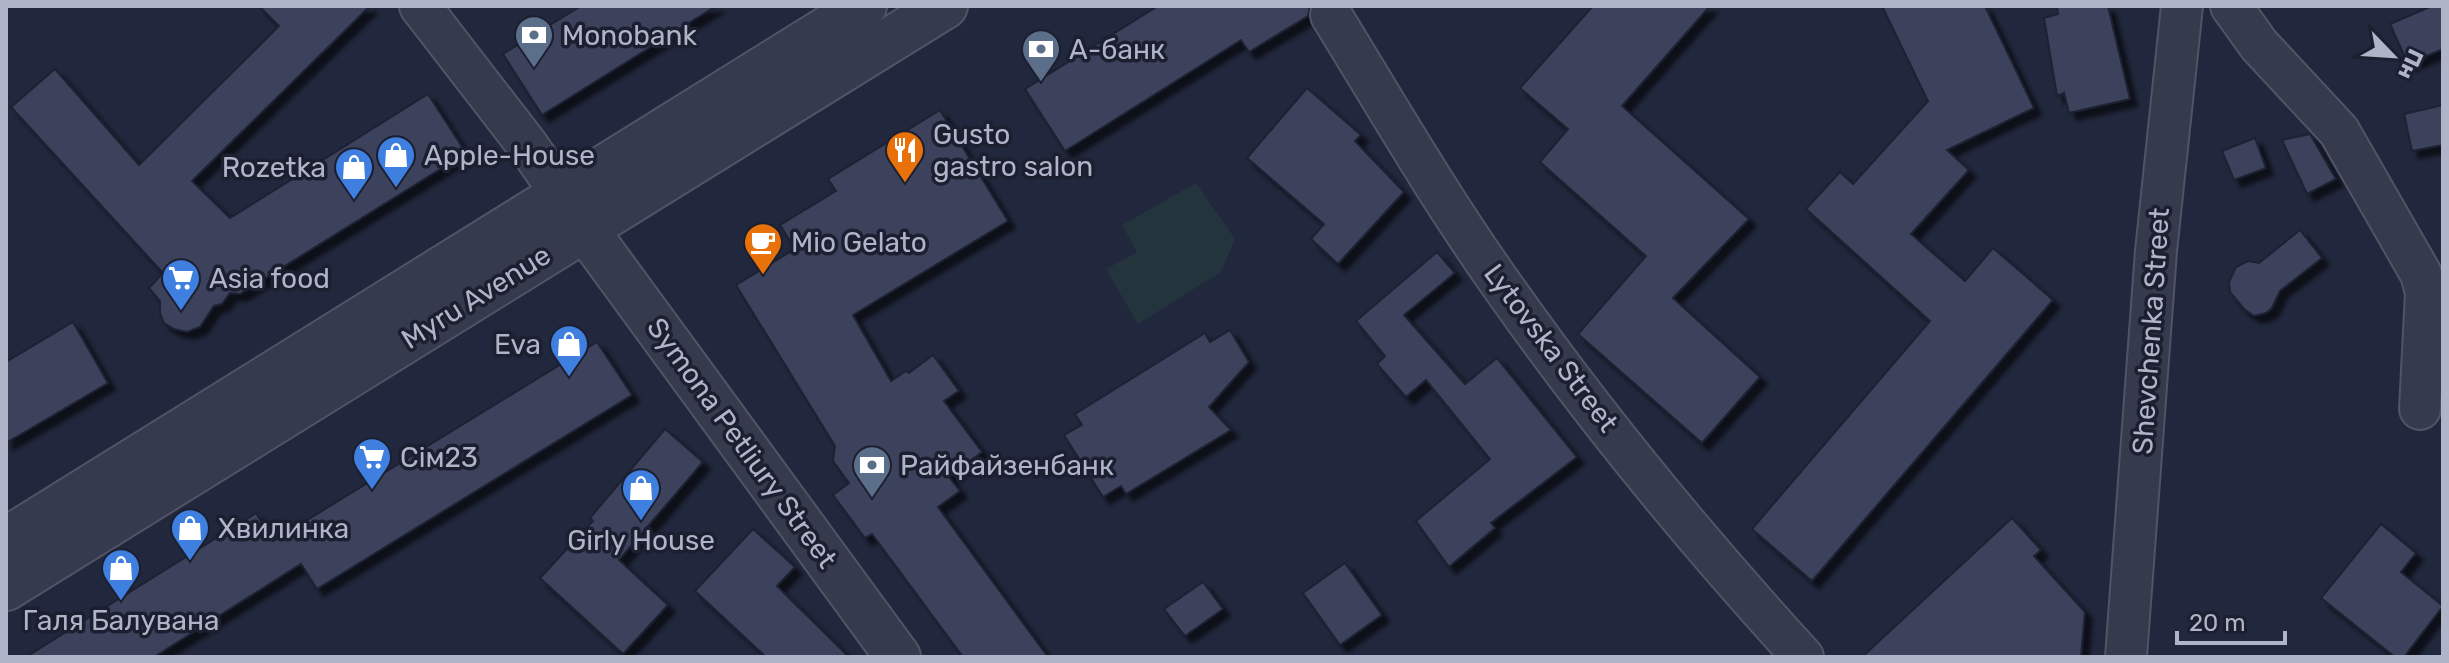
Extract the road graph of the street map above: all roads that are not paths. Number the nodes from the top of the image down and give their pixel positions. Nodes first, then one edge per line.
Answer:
1 (420, 6) edge
2 (864, 6) edge
3 (945, 6) edge
4 (2182, 6) edge
5 (2231, 6) edge
6 (1331, 15) dead end
7 (574, 212) junction
8 (2420, 409) dead end
9 (6, 540) edge
10 (6, 588) edge
11 (898, 657) edge
12 (1803, 657) edge
13 (2126, 657) edge

1 - 7 street, Symona Petliury Street
2 - 7 street, Myru Avenue
3 - 7 street, Myru Avenue
4 - 13 street, Shevchenka Street
5 - 8 street
6 - 12 street, Lytovska Street
7 - 9 street, Myru Avenue
7 - 10 street, Myru Avenue
7 - 11 street, Symona Petliury Street

